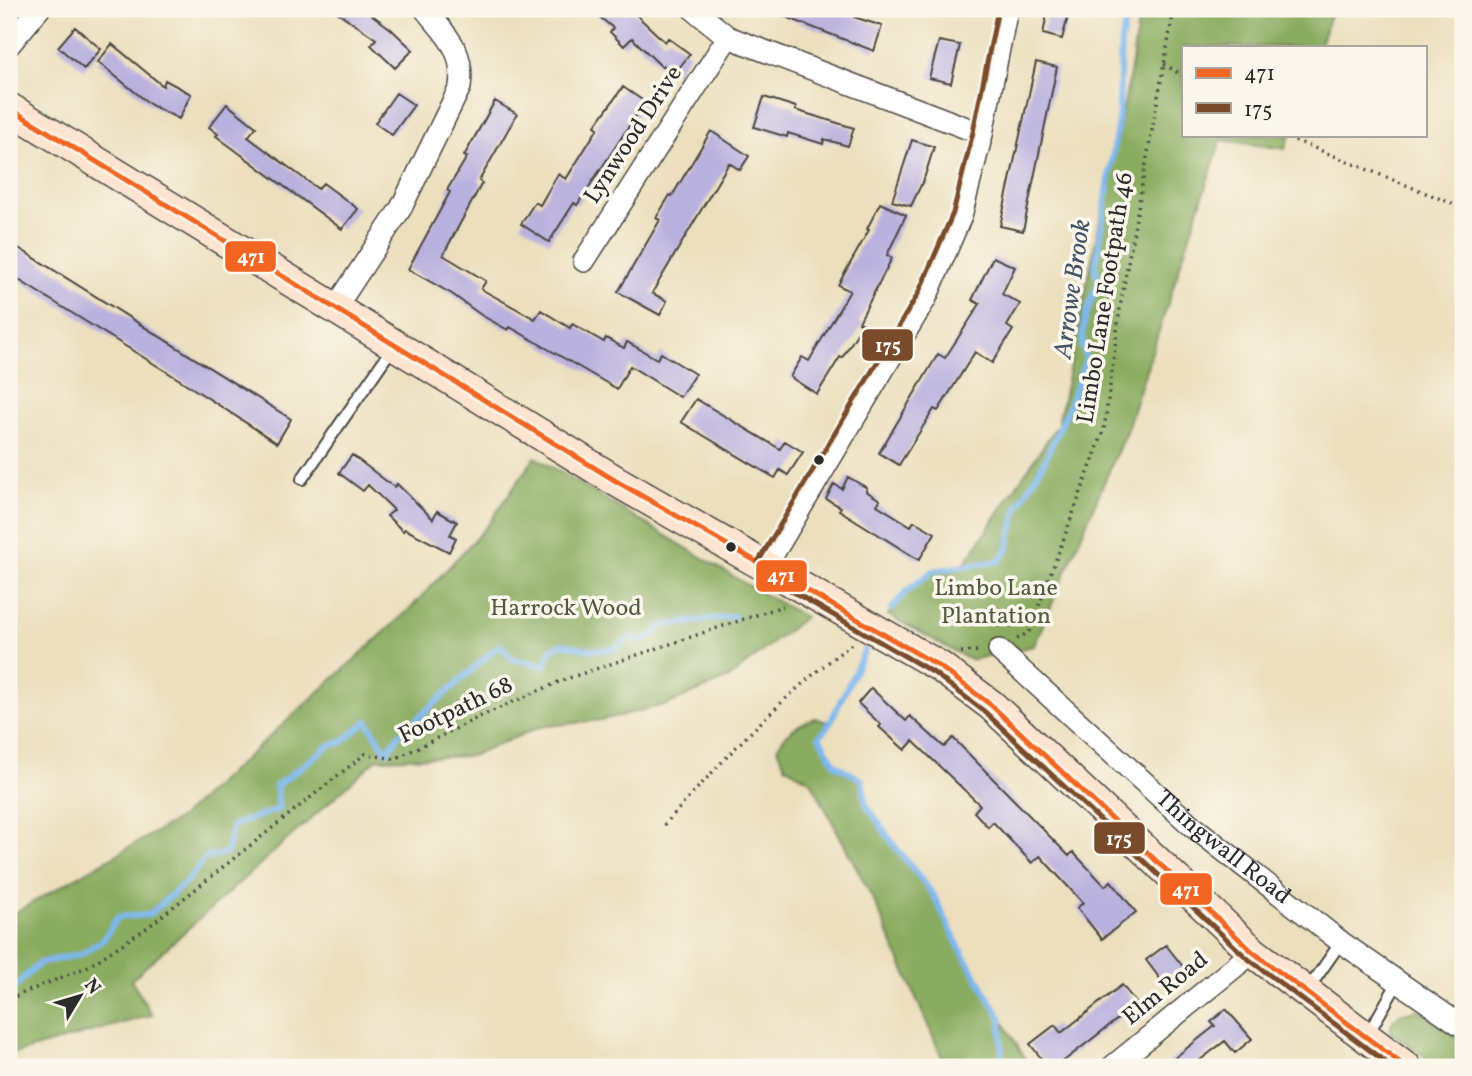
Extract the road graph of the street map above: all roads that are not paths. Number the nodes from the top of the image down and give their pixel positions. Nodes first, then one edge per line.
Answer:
1 (39, 9) edge
2 (425, 9) edge
3 (693, 9) edge
4 (1007, 9) edge
5 (729, 37) junction
6 (9, 45) edge
7 (9, 108) edge
8 (982, 134) junction
9 (584, 261) dead end
10 (335, 307) junction
11 (395, 345) junction
12 (302, 479) dead end
13 (766, 566) junction
14 (999, 650) road end
15 (1341, 942) junction
16 (1253, 952) junction
17 (1398, 982) junction
18 (1305, 993) junction
19 (1463, 1027) edge
20 (1366, 1038) junction
21 (1112, 1067) edge
22 (1406, 1067) edge

1 - 6 street
2 - 10 street
3 - 5 street
4 - 8 street
5 - 8 street
5 - 9 street, Lynwood Drive
7 - 10 street, Thingwall Road
8 - 13 street
10 - 11 street, Thingwall Road
11 - 12 lane
11 - 13 street, Thingwall Road
13 - 16 street, Thingwall Road
14 - 15 street, Thingwall Road
15 - 17 street, Thingwall Road
15 - 18 lane
16 - 18 street, Thingwall Road
16 - 21 street, Elm Road
17 - 19 street, Thingwall Road
17 - 20 lane
18 - 20 street, Thingwall Road
20 - 22 street, Thingwall Road

